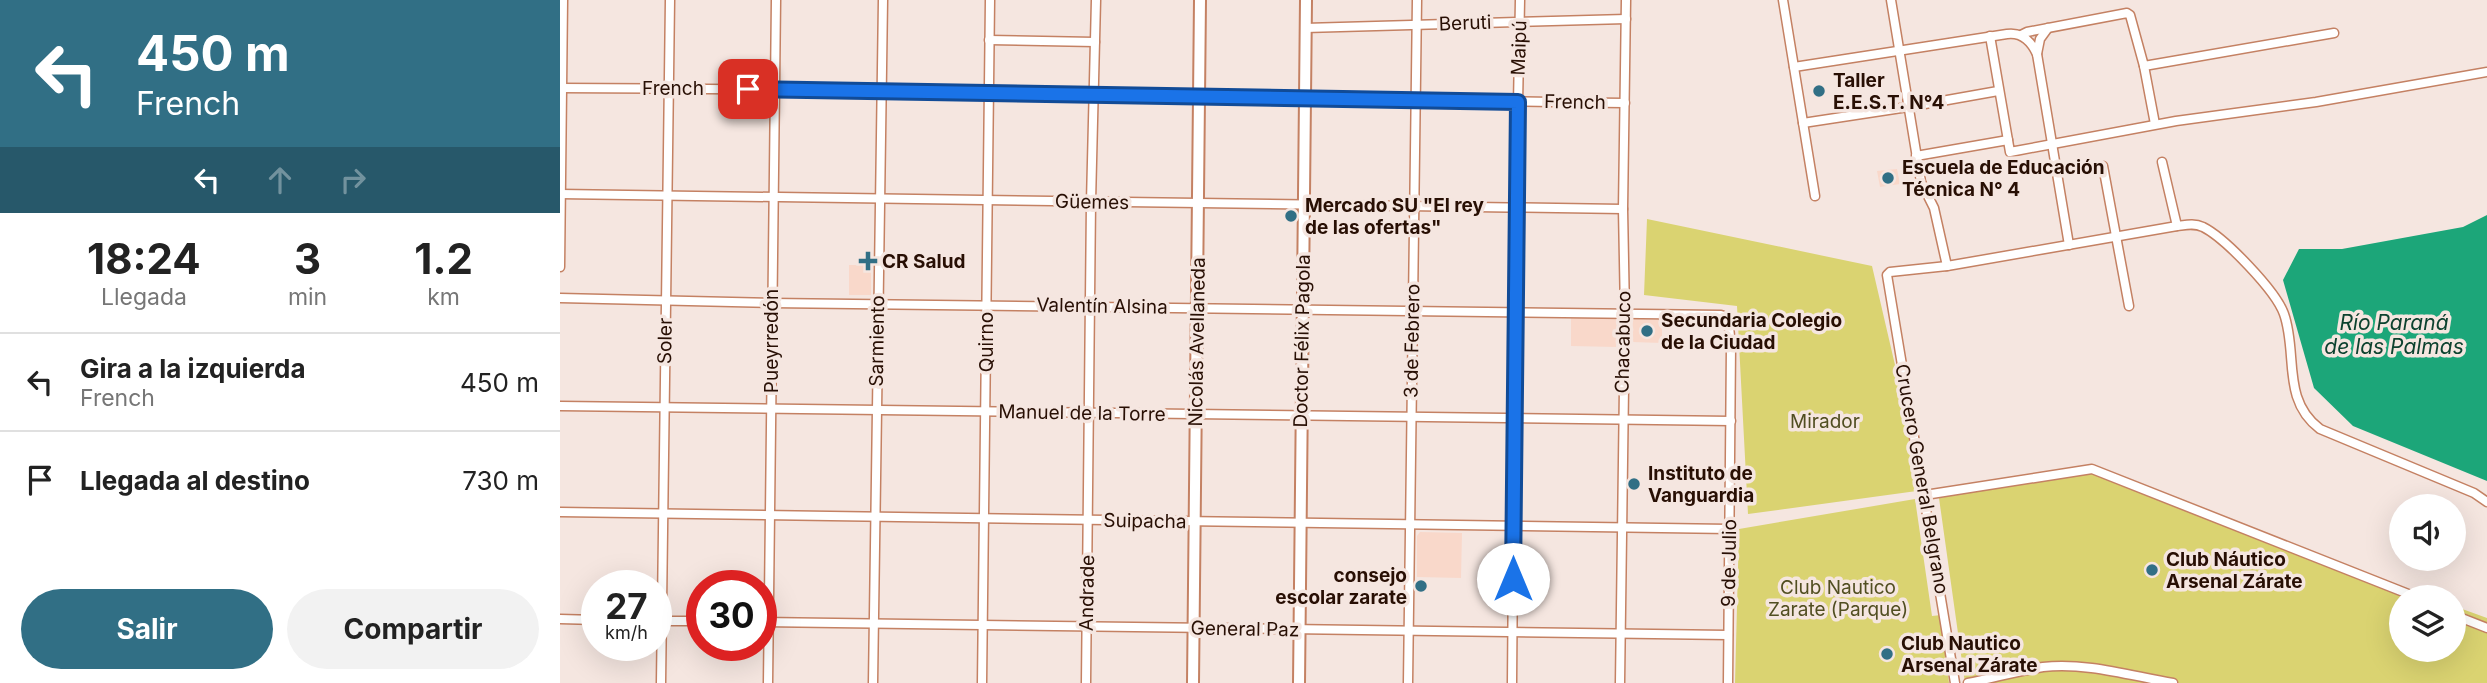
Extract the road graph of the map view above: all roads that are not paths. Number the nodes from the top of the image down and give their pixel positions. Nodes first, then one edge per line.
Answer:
1 (563, 0) edge
2 (670, 0) edge
3 (776, 0) edge
4 (883, 0) edge
5 (990, 0) edge
6 (1096, 0) edge
7 (1200, 0) edge
8 (1306, 0) edge
9 (1417, 0) edge
10 (1520, 0) edge
11 (1626, 0) edge
12 (1783, 0) edge
13 (1891, 0) edge
14 (1626, 19) junction
15 (1520, 21) junction
16 (1416, 25) junction
17 (1305, 28) junction
18 (2048, 28) junction
19 (2334, 33) dead end
20 (2021, 35) junction
21 (1990, 36) junction
22 (989, 40) junction
23 (1095, 42) junction
24 (1899, 50) junction
25 (2038, 54) junction
26 (1794, 66) junction
27 (2144, 66) junction
28 (2487, 72) edge
29 (668, 87) junction
30 (561, 88) edge
31 (775, 89) junction
32 (881, 90) junction
33 (1998, 91) junction
34 (988, 94) junction
35 (1094, 95) junction
36 (1199, 97) junction
37 (1304, 98) junction
38 (1415, 100) junction
39 (1518, 102) junction
40 (1625, 103) junction
41 (1908, 107) junction
42 (1803, 123) junction
43 (2155, 124) junction
44 (2008, 140) junction
45 (2053, 145) junction
46 (1916, 156) junction
47 (2162, 162) dead end
48 (2103, 166) dead end
49 (560, 194) edge
50 (667, 196) junction
51 (773, 196) junction
52 (1815, 196) dead end
53 (880, 197) junction
54 (988, 200) junction
55 (1091, 202) junction
56 (1199, 203) junction
57 (1303, 205) junction
58 (1414, 206) junction
59 (1516, 208) junction
60 (1623, 209) junction
61 (2176, 226) junction
62 (2117, 237) junction
63 (2069, 245) junction
64 (1947, 265) junction
65 (560, 267) edge
66 (560, 298) edge
67 (666, 299) junction
68 (771, 303) junction
69 (878, 303) junction
70 (986, 304) junction
71 (1091, 306) junction
72 (2129, 306) dead end
73 (1198, 307) junction
74 (1302, 309) junction
75 (1413, 310) junction
76 (1516, 312) junction
77 (1625, 313) junction
78 (1728, 317) joint
79 (560, 406) edge
80 (664, 407) junction
81 (771, 408) junction
82 (876, 410) junction
83 (986, 411) junction
84 (1090, 412) junction
85 (1196, 414) junction
86 (1301, 416) junction
87 (1411, 417) junction
88 (1514, 418) junction
89 (1622, 420) junction
90 (1731, 421) junction
91 (1925, 495) junction
92 (2487, 502) edge
93 (560, 512) edge
94 (663, 513) junction
95 (770, 515) junction
96 (875, 516) junction
97 (983, 519) junction
98 (1089, 520) junction
99 (1195, 521) junction
100 (1300, 523) junction
101 (1410, 524) junction
102 (1513, 526) junction
103 (1622, 527) junction
104 (1730, 529) junction
105 (661, 570) edge
106 (767, 570) edge
107 (2389, 586) edge
108 (560, 619) edge
109 (581, 620) edge
110 (2466, 620) edge
111 (777, 623) edge
112 (874, 624) junction
113 (982, 625) junction
114 (1087, 626) junction
115 (1194, 628) junction
116 (2487, 628) edge
117 (1300, 629) junction
118 (1409, 631) junction
119 (1513, 632) junction
120 (1621, 634) junction
121 (1728, 635) junction
122 (660, 661) edge
123 (767, 661) edge
124 (661, 683) edge
125 (768, 683) edge
126 (873, 683) edge
127 (982, 683) edge
128 (1086, 683) edge
129 (1193, 683) edge
130 (1299, 683) edge
131 (1408, 683) edge
132 (1513, 683) edge
133 (1620, 683) edge
134 (1728, 683) edge
135 (1955, 683) edge
136 (1968, 683) edge
137 (2173, 683) edge

1 - 30 street
2 - 29 street, Soler
3 - 31 street, Pueyrredón
4 - 32 street, Sarmiento
5 - 22 street, Quirno
6 - 23 street, Andrade
7 - 36 street, Nicolás Avellaneda
8 - 17 street, Doctor Félix Pagola
9 - 16 street, 3 de Febrero
10 - 15 street, Maipú
11 - 14 street, Chacabuco
12 - 26 street
13 - 24 street
14 - 15 street, Beruti
14 - 40 street, Chacabuco
15 - 16 street, Beruti
15 - 39 street, Maipú
16 - 17 street, Beruti
16 - 38 street, 3 de Febrero
17 - 37 street, Doctor Félix Pagola
18 - 20 street
18 - 25 street
18 - 27 street
19 - 27 street
20 - 21 street
20 - 25 street
21 - 24 street
21 - 33 street
22 - 23 street
22 - 34 street, Quirno
23 - 35 street, Andrade
24 - 26 street
24 - 41 street
25 - 45 street
26 - 42 street
27 - 43 street
28 - 43 street
29 - 30 street, French
29 - 31 street, French
29 - 50 street, Soler
30 - 49 street
31 - 32 street, French
31 - 51 street, Pueyrredón
32 - 34 street, French
32 - 53 street, Sarmiento
33 - 41 street
33 - 44 street
34 - 35 street, French
34 - 54 street, Quirno
35 - 36 street, French
35 - 55 street, Andrade
36 - 37 street, French
36 - 56 street, Nicolás Avellaneda
37 - 38 street, French
37 - 57 street, Doctor Félix Pagola
38 - 39 street, French
38 - 58 street, 3 de Febrero
39 - 40 street, French
39 - 59 street, Maipú
40 - 60 street, Chacabuco
41 - 42 street
41 - 46 street
42 - 52 street
43 - 45 street
44 - 45 street
44 - 46 street
45 - 63 street
46 - 64 street
47 - 61 street
48 - 62 street
49 - 50 street, Güemes
49 - 65 street
50 - 51 street, Güemes
50 - 67 street, Soler
51 - 53 street, Güemes
51 - 68 street, Pueyrredón
53 - 54 street, Güemes
53 - 69 street, Sarmiento
54 - 55 street, Güemes
54 - 70 street, Quirno
55 - 56 street, Güemes
55 - 71 street, Andrade
56 - 57 street, Güemes
56 - 73 street, Nicolás Avellaneda
57 - 58 street, Güemes
57 - 74 street, Doctor Félix Pagola
58 - 59 street, Güemes
58 - 75 street, 3 de Febrero
59 - 60 street, Güemes
59 - 76 street, Maipú
60 - 77 street, Chacabuco
61 - 62 street
61 - 92 street
62 - 63 street
62 - 72 street
63 - 64 street
64 - 91 street, Crucero General Belgrano
66 - 67 street, Valentín Alsina
67 - 68 street, Valentín Alsina
67 - 80 street, Soler
68 - 69 street, Valentín Alsina
68 - 81 street, Pueyrredón
69 - 70 street, Valentín Alsina
69 - 82 street, Sarmiento
70 - 71 street, Valentín Alsina
70 - 83 street, Quirno
71 - 73 street, Valentín Alsina
71 - 84 street, Andrade
73 - 74 street, Valentín Alsina
73 - 85 street, Nicolás Avellaneda
74 - 75 street, Valentín Alsina
74 - 86 street, Doctor Félix Pagola
75 - 76 street, Valentín Alsina
75 - 87 street, 3 de Febrero
76 - 77 street, Valentín Alsina
76 - 88 street, Maipú
77 - 78 street, Valentín Alsina
77 - 89 street, Chacabuco
78 - 90 street, 9 de Julio
79 - 80 street, Manuel de la Torre
80 - 81 street, Manuel de la Torre
80 - 94 street, Soler
81 - 82 street, Manuel de la Torre
81 - 95 street, Pueyrredón
82 - 83 street, Manuel de la Torre
82 - 96 street, Sarmiento
83 - 84 street, Manuel de la Torre
83 - 97 street, Quirno
84 - 85 street, Manuel de la Torre
84 - 98 street, Andrade
85 - 86 street, Manuel de la Torre
85 - 99 street, Nicolás Avellaneda
86 - 87 street, Manuel de la Torre
86 - 100 street, Doctor Félix Pagola
87 - 88 street, Manuel de la Torre
87 - 101 street, 3 de Febrero
88 - 89 street, Manuel de la Torre
88 - 102 street, Maipú
89 - 90 street, Manuel de la Torre
89 - 103 street, Chacabuco
90 - 104 street, 9 de Julio
91 - 107 street
91 - 135 street, Crucero General Belgrano
93 - 94 street, Suipacha
94 - 95 street, Suipacha
94 - 105 street, Soler
95 - 96 street, Suipacha
95 - 106 street, Pueyrredón
96 - 97 street, Suipacha
96 - 112 street, Sarmiento
97 - 98 street, Suipacha
97 - 113 street, Quirno
98 - 99 street, Suipacha
98 - 114 street, Andrade
99 - 100 street, Suipacha
99 - 115 street, Nicolás Avellaneda
100 - 101 street, Suipacha
100 - 117 street, Doctor Félix Pagola
101 - 102 street, Suipacha
101 - 118 street, 3 de Febrero
102 - 103 street, Suipacha
102 - 119 street, Maipú
103 - 104 street, Suipacha
103 - 120 street, Chacabuco
104 - 121 street, 9 de Julio
108 - 109 street
110 - 116 street
111 - 112 street, General Paz
112 - 113 street, General Paz
112 - 126 street, Sarmiento
113 - 114 street, General Paz
113 - 127 street, Quirno
114 - 115 street, General Paz
114 - 128 street, Andrade
115 - 117 street, General Paz
115 - 129 street, Nicolás Avellaneda
117 - 118 street, General Paz
117 - 130 street, Doctor Félix Pagola
118 - 119 street, General Paz
118 - 131 street, 3 de Febrero
119 - 120 street, General Paz
119 - 132 street, Maipú
120 - 121 street, General Paz
120 - 133 street, Chacabuco
121 - 134 street, 9 de Julio
122 - 124 street, Soler
123 - 125 street, Pueyrredón
136 - 137 street

